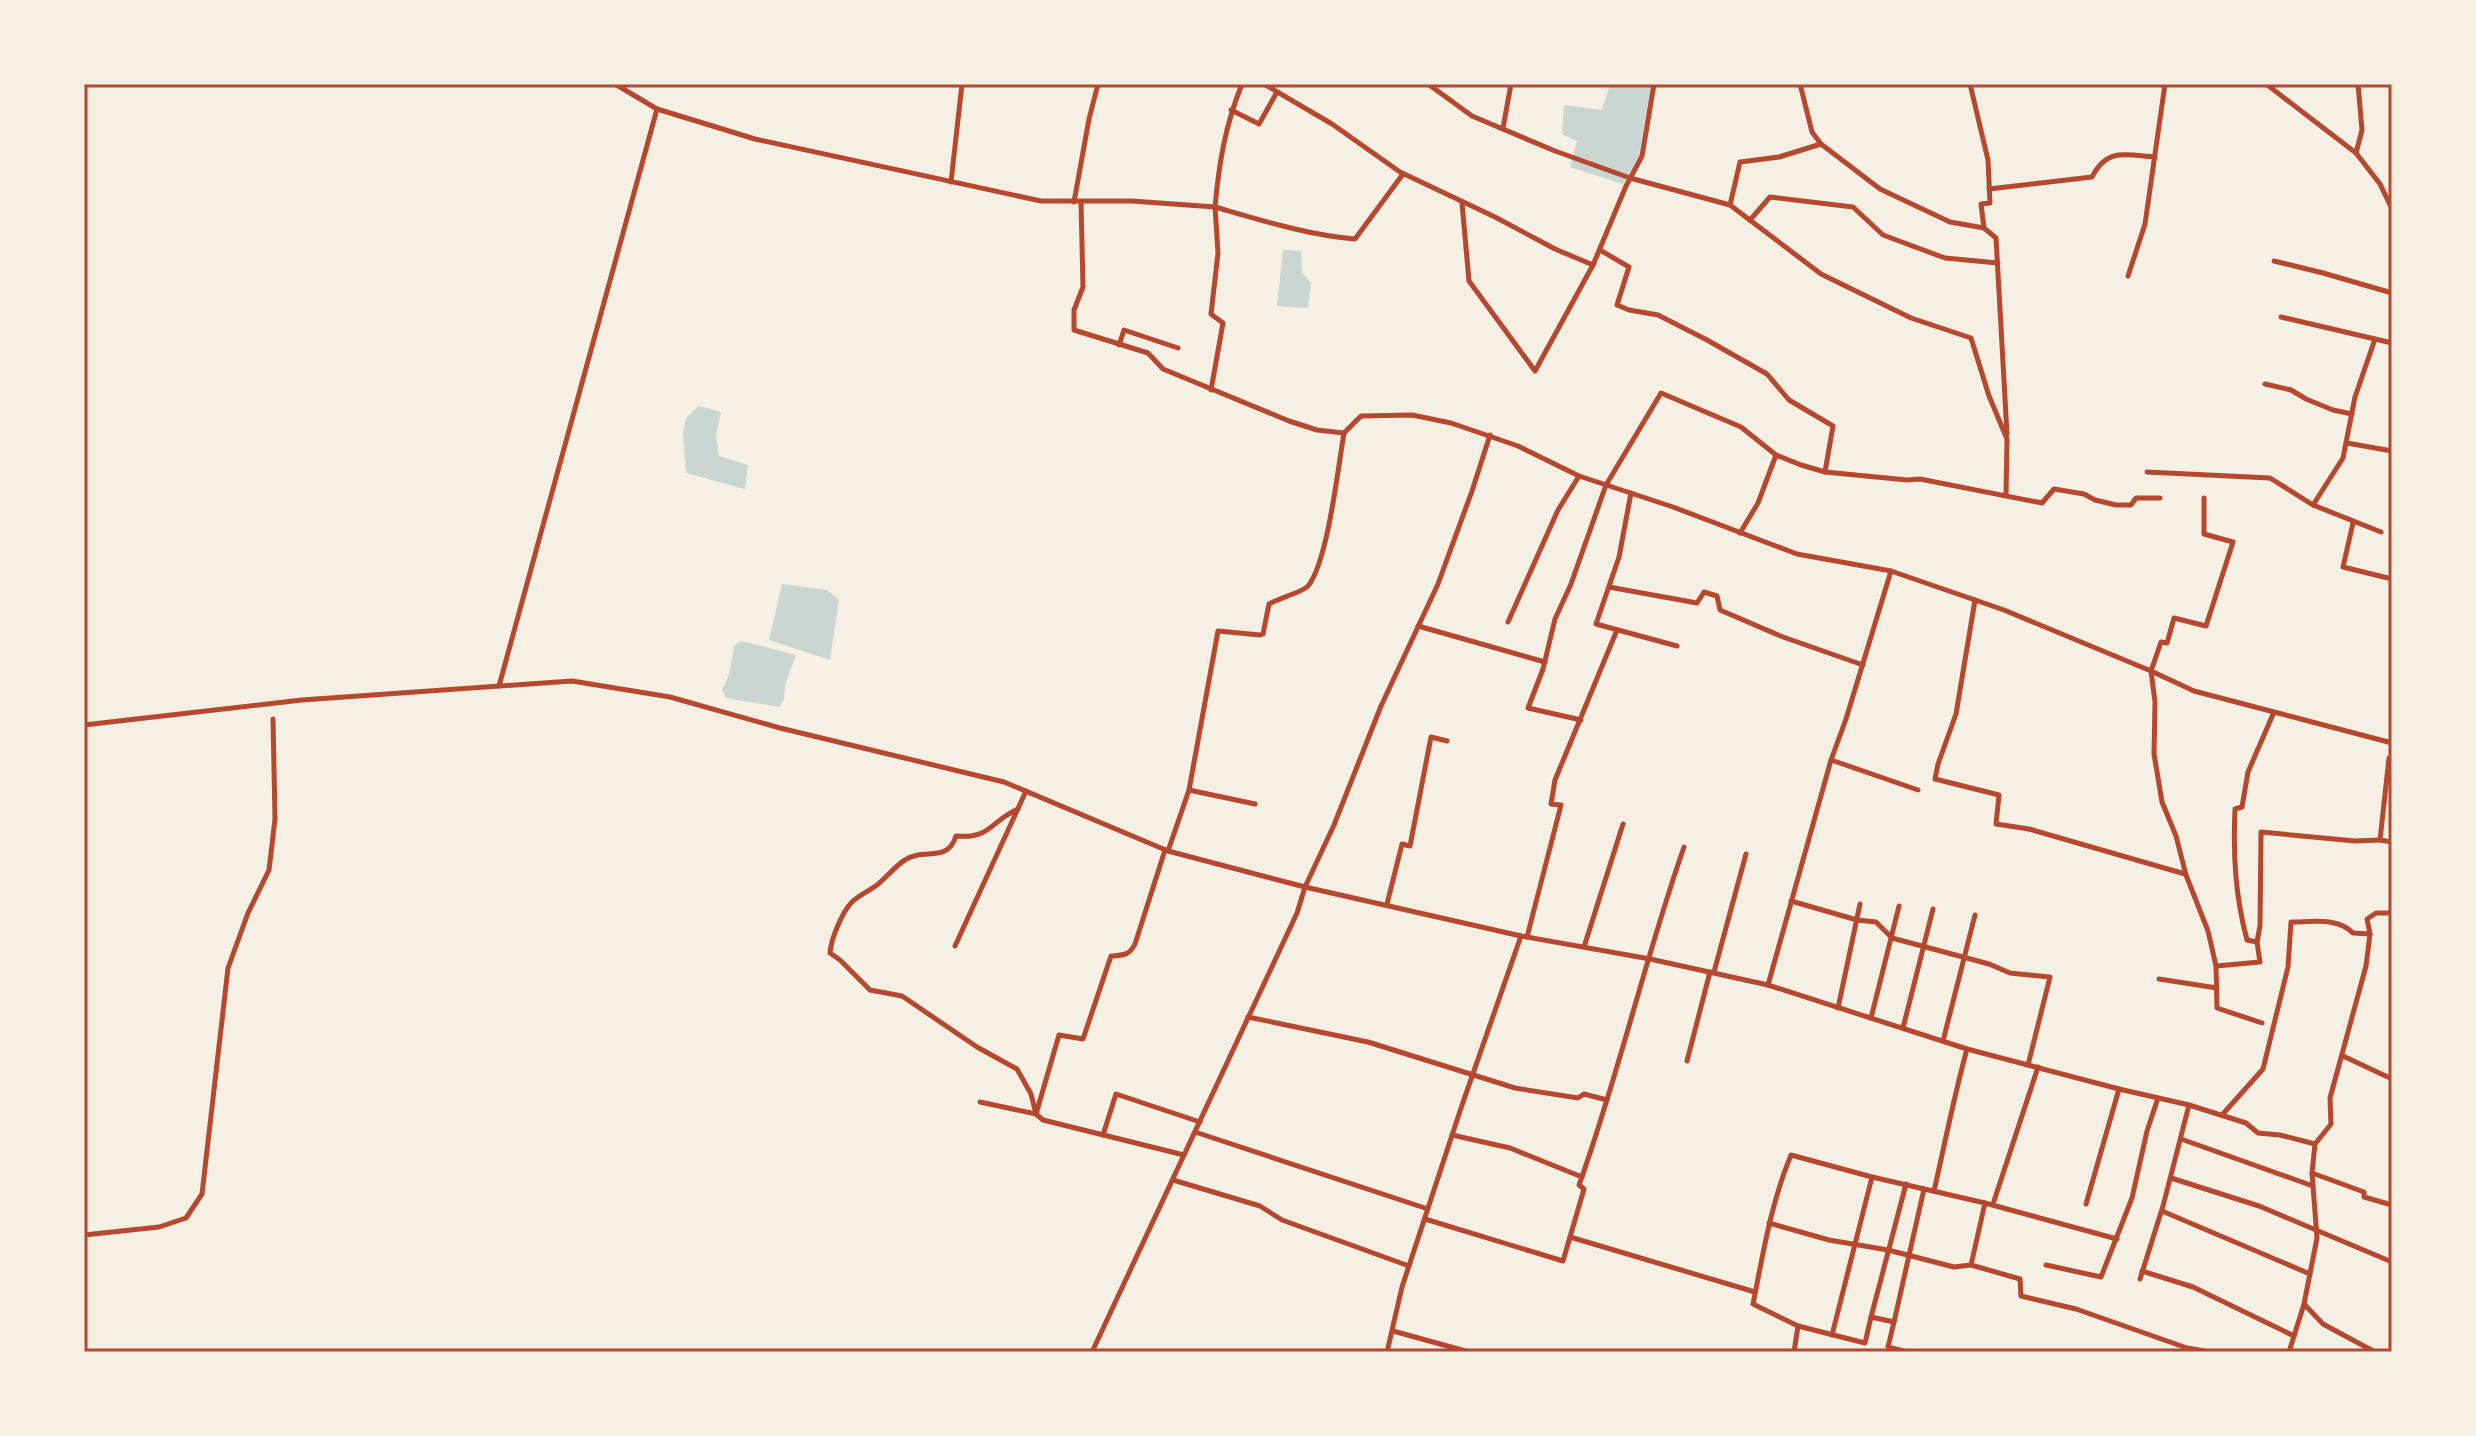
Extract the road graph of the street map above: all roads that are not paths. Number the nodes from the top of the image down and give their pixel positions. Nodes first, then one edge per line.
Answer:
1 (615, 84) edge
2 (962, 84) edge
3 (1098, 84) edge
4 (1242, 84) edge
5 (1264, 84) edge
6 (1428, 84) edge
7 (1511, 84) edge
8 (1654, 84) edge
9 (1800, 84) edge
10 (1970, 84) edge
11 (2165, 84) edge
12 (2266, 84) edge
13 (2358, 84) edge
14 (1277, 92) junction
15 (657, 109) junction
16 (1231, 110) junction
17 (1503, 128) junction
18 (1821, 144) junction
19 (2356, 153) junction
20 (2155, 157) junction
21 (1404, 174) junction
22 (1630, 178) junction
23 (951, 182) junction
24 (1989, 189) junction
25 (1078, 202) junction
26 (1462, 202) junction
27 (1730, 205) junction
28 (1215, 207) junction
29 (2392, 209) edge
30 (1750, 220) junction
31 (1984, 228) junction
32 (1600, 250) junction
33 (2274, 261) dead end
34 (1998, 263) junction
35 (1593, 265) junction
36 (2128, 276) dead end
37 (2392, 293) edge
38 (2281, 317) dead end
39 (2375, 339) junction
40 (2392, 343) edge
41 (1119, 345) junction
42 (1178, 348) dead end
43 (2265, 384) dead end
44 (1211, 390) junction
45 (2352, 414) junction
46 (1344, 433) junction
47 (1490, 435) junction
48 (2007, 439) junction
49 (2347, 443) junction
50 (2392, 451) edge
51 (1776, 455) junction
52 (1825, 472) junction
53 (2147, 472) dead end
54 (1579, 476) junction
55 (1606, 485) junction
56 (1631, 493) junction
57 (2006, 495) junction
58 (2160, 498) dead end
59 (2204, 498) dead end
60 (2313, 505) junction
61 (2353, 523) junction
62 (2381, 532) dead end
63 (1740, 533) junction
64 (1891, 571) junction
65 (2392, 579) edge
66 (1609, 587) junction
67 (1975, 600) junction
68 (1508, 622) dead end
69 (1418, 626) junction
70 (1617, 630) junction
71 (1677, 646) dead end
72 (1545, 662) junction
73 (1863, 665) junction
74 (2151, 671) junction
75 (499, 686) junction
76 (2274, 712) junction
77 (273, 719) dead end
78 (1581, 720) junction
79 (84, 725) edge
80 (1447, 741) dead end
81 (2392, 743) edge
82 (2392, 759) edge
83 (1831, 760) junction
84 (1189, 790) junction
85 (1918, 790) dead end
86 (1026, 791) junction
87 (1255, 804) dead end
88 (1018, 809) junction
89 (1623, 824) dead end
90 (2380, 840) junction
91 (2392, 842) edge
92 (1684, 847) dead end
93 (1166, 851) junction
94 (1746, 854) dead end
95 (2186, 875) junction
96 (1305, 887) junction
97 (1791, 901) junction
98 (1387, 904) junction
99 (1860, 904) dead end
100 (1899, 906) dead end
101 (1933, 909) dead end
102 (2392, 913) edge
103 (1975, 915) dead end
104 (1857, 920) junction
105 (2370, 934) junction
106 (1524, 937) junction
107 (1892, 938) junction
108 (2257, 942) junction
109 (955, 946) dead end
110 (1584, 947) junction
111 (1924, 947) junction
112 (1965, 958) junction
113 (1650, 959) junction
114 (2216, 966) junction
115 (1712, 972) junction
116 (2159, 979) dead end
117 (1768, 985) junction
118 (2217, 988) junction
119 (1838, 1008) junction
120 (1248, 1017) junction
121 (1871, 1018) junction
122 (2262, 1023) dead end
123 (1903, 1028) junction
124 (1943, 1041) junction
125 (1967, 1049) junction
126 (2343, 1056) junction
127 (1687, 1061) dead end
128 (2028, 1065) junction
129 (2038, 1067) junction
130 (1473, 1074) junction
131 (2392, 1079) edge
132 (2119, 1089) junction
133 (2158, 1098) junction
134 (1607, 1100) junction
135 (980, 1102) dead end
136 (2189, 1105) junction
137 (1036, 1114) junction
138 (2222, 1115) junction
139 (1200, 1122) junction
140 (1195, 1132) junction
141 (1103, 1135) junction
142 (1452, 1135) junction
143 (2181, 1139) junction
144 (2315, 1144) junction
145 (1184, 1155) junction
146 (2312, 1173) junction
147 (1582, 1177) junction
148 (1872, 1177) junction
149 (2171, 1178) junction
150 (1173, 1180) junction
151 (1906, 1184) junction
152 (2313, 1186) junction
153 (1924, 1189) junction
154 (1934, 1191) junction
155 (1994, 1201) dead end
156 (1985, 1203) junction
157 (2086, 1204) dead end
158 (2392, 1205) edge
159 (1428, 1209) junction
160 (2162, 1211) junction
161 (1425, 1219) junction
162 (1769, 1223) junction
163 (2317, 1232) junction
164 (84, 1235) edge
165 (1570, 1237) junction
166 (2117, 1239) junction
167 (1855, 1244) junction
168 (1888, 1250) junction
169 (1909, 1255) junction
170 (2392, 1262) edge
171 (1971, 1265) junction
172 (2046, 1265) dead end
173 (1409, 1266) junction
174 (2142, 1271) junction
175 (2310, 1274) junction
176 (2140, 1279) dead end
177 (1755, 1292) junction
178 (2304, 1304) junction
179 (1871, 1317) junction
180 (1894, 1322) junction
181 (1798, 1326) junction
182 (1393, 1331) junction
183 (1832, 1336) junction
184 (2294, 1336) junction
185 (1092, 1352) edge
186 (1387, 1352) edge
187 (1469, 1352) edge
188 (1794, 1352) edge
189 (1907, 1352) edge
190 (2210, 1352) edge
191 (2289, 1352) edge
192 (2375, 1352) edge

1 - 15 street
2 - 23 street
3 - 25 street
4 - 16 street
5 - 14 street
6 - 17 street
7 - 17 street
8 - 22 street
9 - 18 street
10 - 24 street
11 - 20 street
12 - 19 street
13 - 19 street
14 - 16 street
14 - 21 street
15 - 23 street
15 - 75 street
16 - 28 street
17 - 22 street
18 - 27 street
18 - 31 street
19 - 29 street
20 - 24 street
20 - 36 street
21 - 26 street
21 - 28 street
22 - 27 street
22 - 32 street
23 - 25 street
24 - 31 street
25 - 28 street
25 - 41 street
26 - 35 street
26 - 35 street
27 - 30 street
28 - 44 street
30 - 34 street
30 - 48 street
31 - 34 street
32 - 35 street
32 - 52 street
33 - 37 street
34 - 48 street
38 - 39 street
39 - 40 street
39 - 45 street
41 - 42 street
41 - 44 street
43 - 45 street
44 - 46 street
45 - 49 street
46 - 47 street
46 - 84 street
47 - 54 street
47 - 69 street
48 - 57 street
49 - 50 street
49 - 60 street
51 - 52 street
51 - 55 street
51 - 63 street
52 - 57 street
53 - 60 street
54 - 55 street
54 - 68 street
55 - 56 street
55 - 72 street
56 - 63 street
56 - 66 street
57 - 58 street
59 - 74 street
60 - 61 street
61 - 62 street
61 - 65 street
63 - 64 street
64 - 67 street
64 - 73 street
66 - 70 street
66 - 73 street
67 - 74 street
67 - 95 street
69 - 72 street
69 - 96 street
70 - 71 street
70 - 78 street
72 - 78 street
73 - 83 street
74 - 76 street
74 - 95 street
75 - 79 street
75 - 86 street
76 - 81 street
76 - 108 street
77 - 164 street
78 - 106 street
80 - 98 street
82 - 90 street
83 - 85 street
83 - 97 street
84 - 87 street
84 - 93 street
86 - 88 street
86 - 93 street
88 - 109 street
88 - 137 street
89 - 110 street
90 - 91 street
90 - 108 street
92 - 113 street
93 - 96 street
93 - 137 street
94 - 115 street
95 - 114 street
96 - 98 street
96 - 120 street
97 - 104 street
97 - 117 street
98 - 106 street
99 - 104 street
100 - 107 street
101 - 111 street
102 - 105 street
103 - 112 street
104 - 107 street
104 - 119 street
105 - 126 street
105 - 138 street
106 - 110 street
106 - 130 street
107 - 111 street
107 - 121 street
108 - 114 street
110 - 113 street
111 - 112 street
111 - 123 street
112 - 124 street
112 - 128 street
113 - 115 street
113 - 134 street
114 - 118 street
115 - 117 street
115 - 127 street
116 - 118 street
117 - 119 street
118 - 122 street
119 - 121 street
120 - 130 street
120 - 139 street
121 - 123 street
123 - 124 street
124 - 125 street
125 - 128 street
125 - 154 street
126 - 131 street
126 - 144 street
128 - 129 street
129 - 132 street
129 - 155 street
130 - 134 street
130 - 142 street
132 - 133 street
132 - 157 street
133 - 136 street
133 - 166 street
134 - 147 street
135 - 137 street
136 - 138 street
136 - 143 street
137 - 141 street
138 - 144 street
139 - 140 street
139 - 141 street
140 - 145 street
140 - 159 street
141 - 145 street
142 - 147 street
142 - 159 street
143 - 149 street
143 - 152 street
144 - 146 street
145 - 150 street
146 - 152 street
146 - 158 street
147 - 165 street
148 - 151 street
148 - 162 street
148 - 167 street
149 - 160 street
149 - 163 street
150 - 173 street
150 - 185 street
151 - 153 street
151 - 168 street
152 - 163 street
153 - 154 street
153 - 169 street
154 - 156 street
156 - 166 street
156 - 171 street
159 - 161 street
160 - 174 street
160 - 175 street
161 - 165 street
161 - 173 street
162 - 167 street
162 - 177 street
163 - 170 street
163 - 175 street
165 - 177 street
166 - 172 street
167 - 168 street
167 - 183 street
168 - 169 street
168 - 179 street
169 - 171 street
169 - 180 street
171 - 190 street
173 - 182 street
174 - 176 street
174 - 184 street
175 - 178 street
177 - 181 street
178 - 184 street
178 - 192 street
179 - 180 street
179 - 183 street
180 - 189 street
181 - 183 street
181 - 188 street
182 - 186 street
182 - 187 street
184 - 191 street

